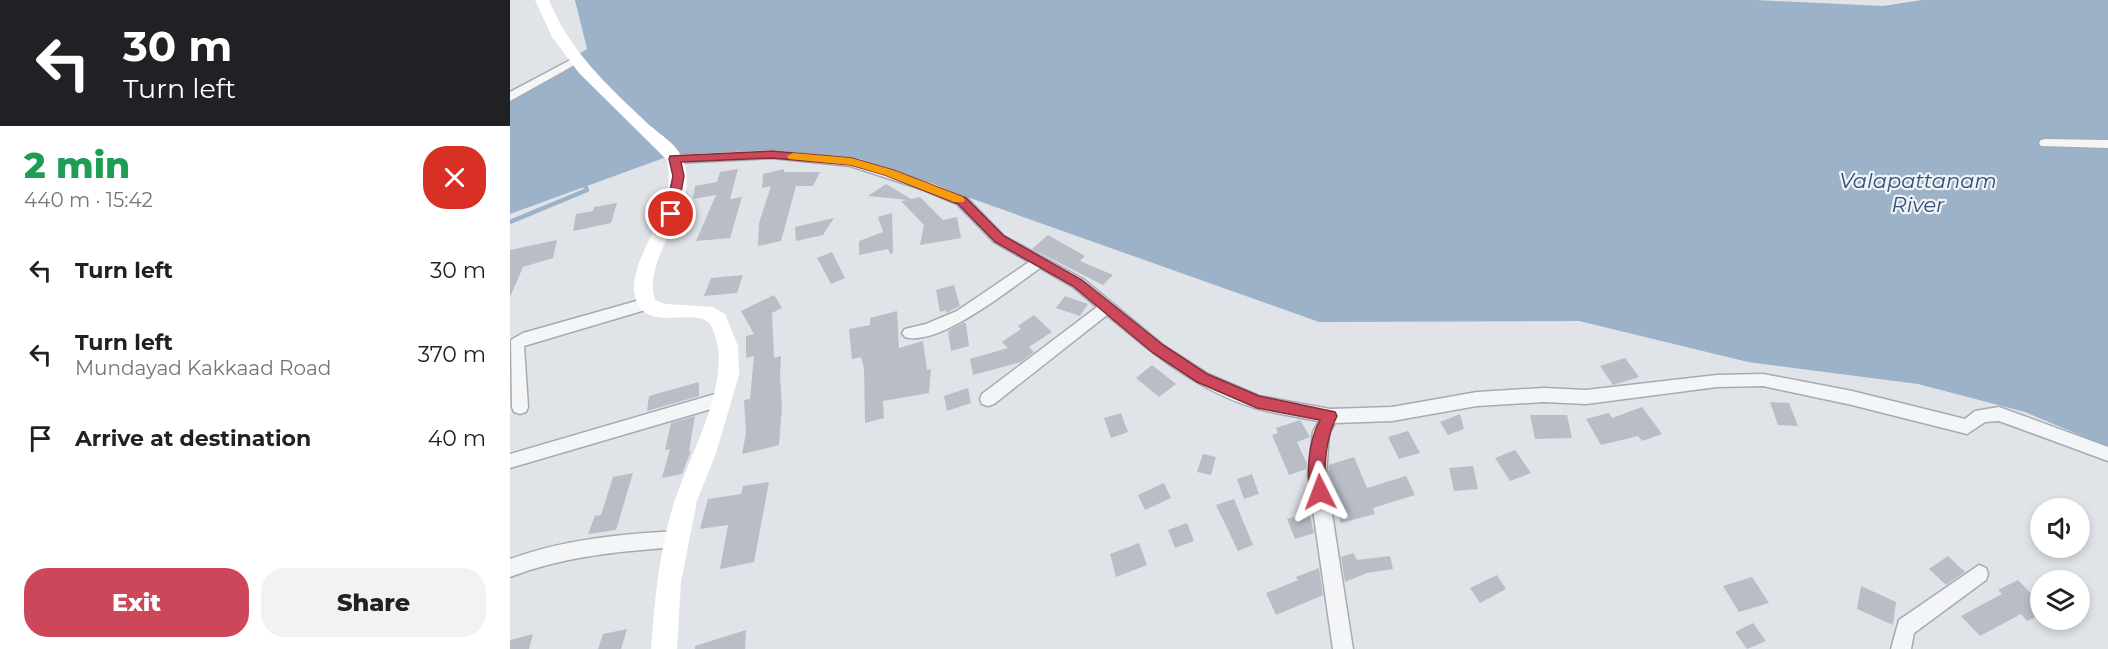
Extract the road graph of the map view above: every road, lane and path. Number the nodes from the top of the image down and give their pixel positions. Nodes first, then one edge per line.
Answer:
1 (542, 0) edge
2 (573, 56) junction
3 (510, 97) edge
4 (2045, 143) dead end
5 (2108, 144) edge
6 (675, 159) junction
7 (1039, 262) junction
8 (647, 304) junction
9 (1108, 307) junction
10 (910, 333) dead end
11 (513, 367) edge
12 (722, 399) junction
13 (988, 399) dead end
14 (520, 407) dead end
15 (1330, 416) junction
16 (2108, 454) edge
17 (510, 461) edge
18 (679, 539) junction
19 (510, 568) edge
20 (1979, 574) dead end
21 (664, 649) edge
22 (1343, 649) edge
23 (1901, 649) edge

1 - 2 main road
2 - 3 street
2 - 6 main road
4 - 5 street
6 - 7 street
6 - 8 main road
7 - 9 street
7 - 10 street
8 - 11 street
8 - 12 main road
9 - 13 street
9 - 15 street
11 - 14 street
12 - 17 street
12 - 18 main road
15 - 16 street
15 - 22 street
18 - 19 street
18 - 21 main road
20 - 23 street

